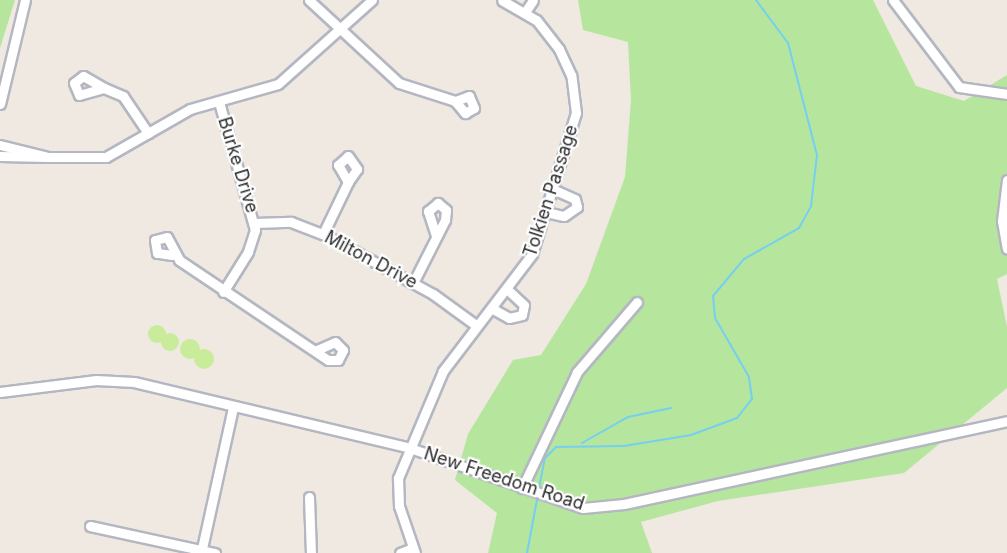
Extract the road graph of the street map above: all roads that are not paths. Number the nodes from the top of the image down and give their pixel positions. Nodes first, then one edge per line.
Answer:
1 (25, 0) edge
2 (309, 0) edge
3 (372, 0) edge
4 (532, 0) edge
5 (506, 1) edge
6 (896, 1) edge
7 (525, 12) junction
8 (341, 29) junction
9 (104, 88) dead end
10 (1007, 94) edge
11 (455, 101) dead end
12 (219, 102) junction
13 (0, 104) edge
14 (148, 133) junction
15 (0, 145) edge
16 (0, 156) edge
17 (48, 157) junction
18 (1007, 180) edge
19 (348, 182) dead end
20 (553, 189) junction
21 (546, 212) junction
22 (255, 223) junction
23 (323, 234) junction
24 (436, 235) dead end
25 (1007, 249) edge
26 (172, 255) dead end
27 (414, 283) junction
28 (508, 290) junction
29 (223, 292) junction
30 (638, 302) dead end
31 (493, 309) junction
32 (477, 326) junction
33 (317, 350) dead end
34 (0, 392) edge
35 (233, 407) junction
36 (1007, 421) edge
37 (410, 448) junction
38 (526, 489) junction
39 (309, 497) dead end
40 (90, 526) dead end
41 (414, 551) edge
42 (201, 552) edge
43 (215, 553) edge
44 (311, 553) edge
45 (400, 553) edge

1 - 13 street
2 - 8 street
3 - 8 street
4 - 7 street
5 - 7 street, Tolkien Passage
6 - 10 street
7 - 20 street, Tolkien Passage
8 - 11 street
8 - 12 street
9 - 14 street
12 - 14 street
12 - 22 street, Burke Drive
14 - 17 street
15 - 17 street
16 - 17 street
18 - 25 street
19 - 23 street
20 - 21 street, Tolkien Passage
20 - 21 street
21 - 28 street, Tolkien Passage
22 - 23 street, Milton Drive
22 - 29 street, Burke Drive
23 - 27 street, Milton Drive
24 - 27 street
26 - 29 street
27 - 32 street, Milton Drive
28 - 31 street, Tolkien Passage
28 - 31 street
29 - 33 street
30 - 38 street
31 - 32 street, Tolkien Passage
32 - 37 street, Tolkien Passage
34 - 35 street, New Freedom Road
35 - 37 street, New Freedom Road
35 - 42 street
36 - 38 street, New Freedom Road
37 - 38 street, New Freedom Road
37 - 41 street, Tolkien Passage
39 - 44 street
40 - 42 street
41 - 45 street
42 - 43 street

